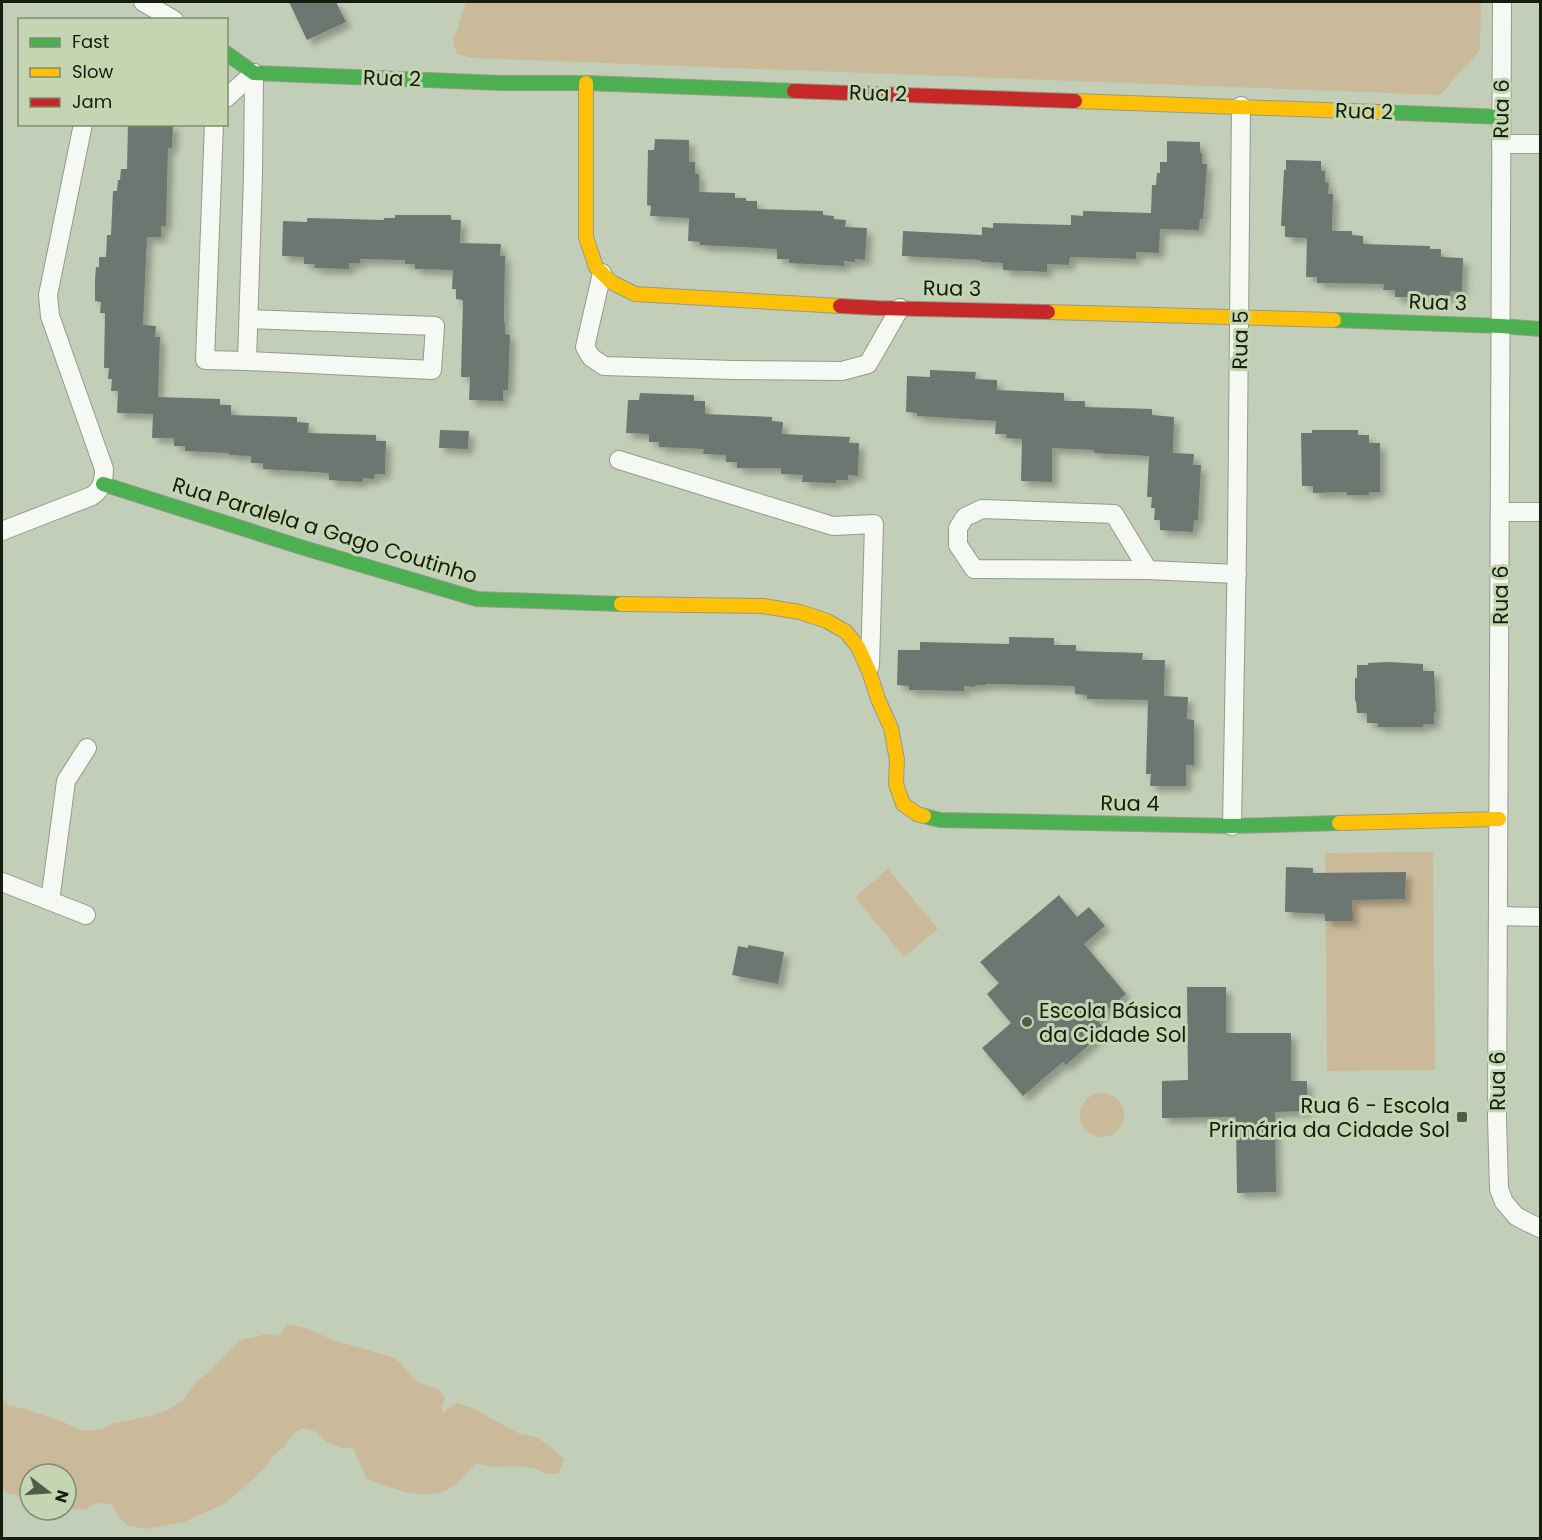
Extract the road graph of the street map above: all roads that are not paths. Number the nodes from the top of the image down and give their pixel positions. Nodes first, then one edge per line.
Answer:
1 (143, 2) edge
2 (1502, 2) edge
3 (171, 18) edge
4 (228, 54) edge
5 (254, 73) junction
6 (586, 83) junction
7 (228, 96) edge
8 (1241, 106) junction
9 (1502, 117) junction
10 (83, 126) edge
11 (214, 126) edge
12 (1501, 144) junction
13 (1540, 144) edge
14 (602, 273) junction
15 (900, 308) junction
16 (1240, 316) junction
17 (249, 319) junction
18 (1501, 326) junction
19 (1540, 329) edge
20 (247, 361) junction
21 (619, 460) dead end
22 (103, 484) junction
23 (1501, 512) junction
24 (1540, 512) edge
25 (2, 531) edge
26 (1148, 570) junction
27 (1237, 574) junction
28 (870, 671) junction
29 (87, 748) dead end
30 (1499, 819) junction
31 (1232, 826) junction
32 (2, 882) edge
33 (50, 901) junction
34 (86, 915) dead end
35 (1499, 916) junction
36 (1540, 917) edge
37 (1540, 1228) edge

1 - 3 street
2 - 9 street, Rua 6
4 - 5 street
5 - 6 street, Rua 2
5 - 7 street
5 - 17 street
6 - 8 street, Rua 2
6 - 14 street, Rua 3
8 - 9 street, Rua 2
8 - 16 street, Rua 5
9 - 12 street, Rua 6
10 - 22 street
11 - 20 street
12 - 13 street
12 - 18 street, Rua 6
14 - 15 street, Rua 3
14 - 15 street
15 - 16 street, Rua 3
16 - 18 street, Rua 3
16 - 27 street, Rua 5
17 - 20 street
17 - 20 street
18 - 19 street, Rua 3
18 - 23 street, Rua 6
21 - 28 street
22 - 25 street
22 - 28 street, Rua Paralela a Gago Coutinho
23 - 24 street
23 - 30 street, Rua 6
26 - 26 street
26 - 27 street
27 - 31 street, Rua 5
28 - 31 street, Rua 4
29 - 33 street
30 - 31 street, Rua 4
30 - 35 street, Rua 6
32 - 33 street
33 - 34 street
35 - 36 street
35 - 37 street, Rua 6

